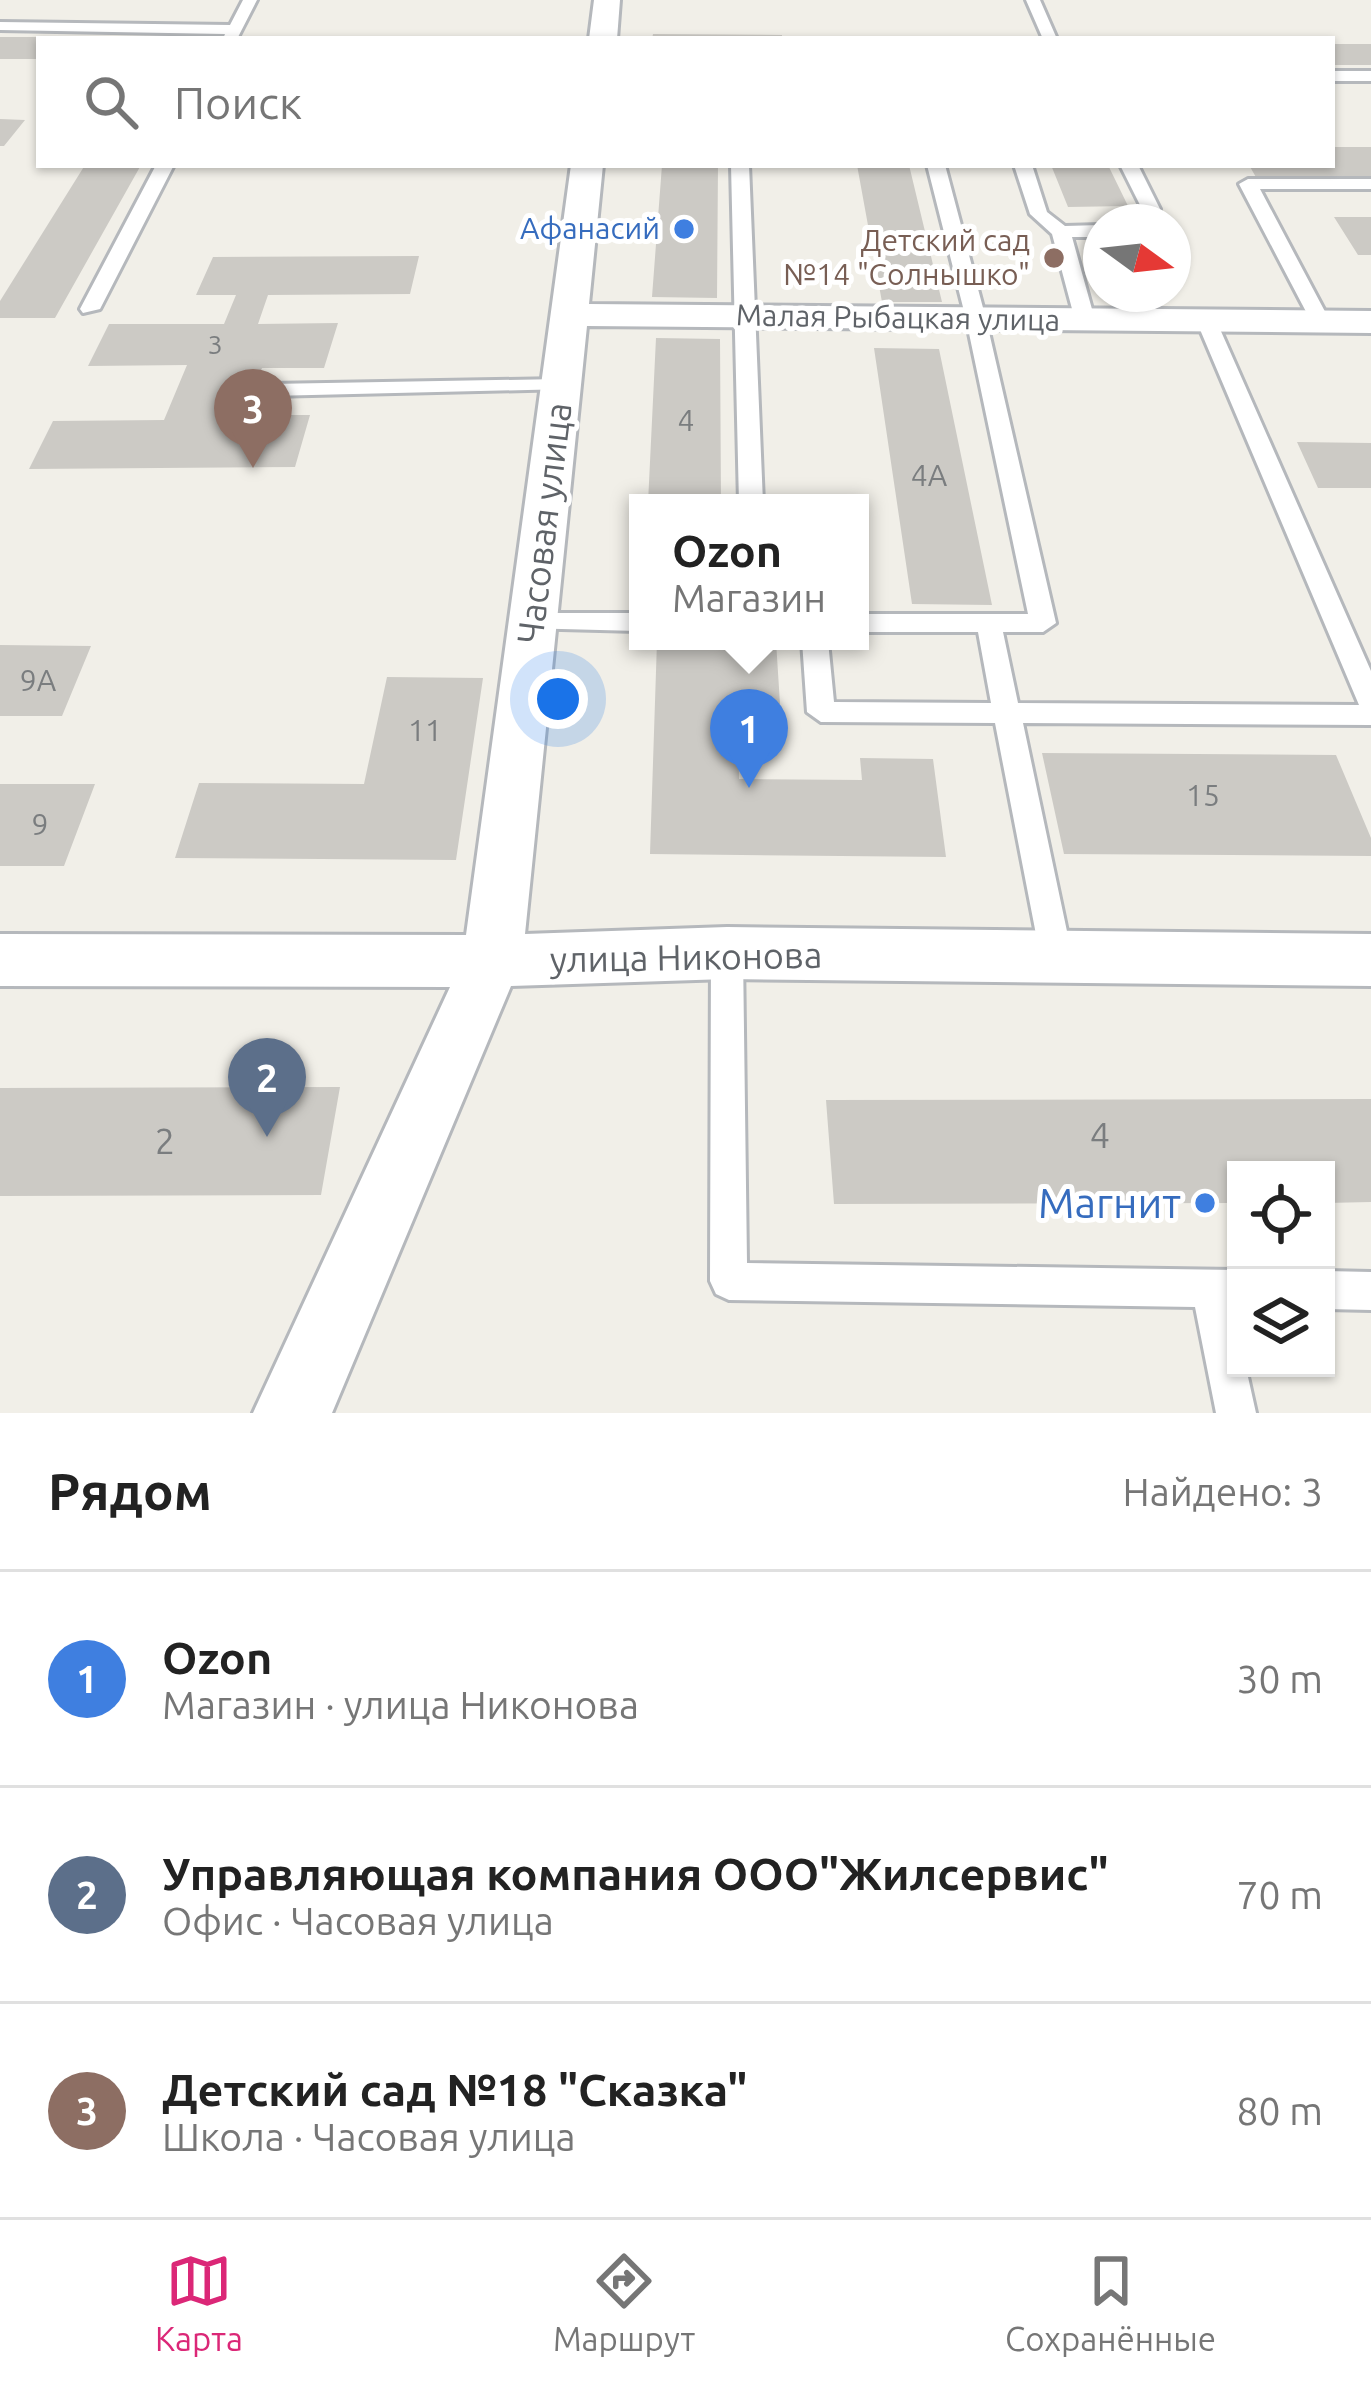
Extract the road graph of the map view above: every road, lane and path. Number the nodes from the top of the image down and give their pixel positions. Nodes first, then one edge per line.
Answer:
1 (250, 0) edge
2 (607, 0) edge
3 (1033, 0) edge
4 (0, 26) edge
5 (232, 34) edge
6 (603, 36) edge
7 (1049, 36) edge
8 (1363, 76) edge
9 (1371, 98) edge
10 (163, 168) edge
11 (587, 168) edge
12 (740, 168) edge
13 (937, 168) edge
14 (1024, 168) edge
15 (1130, 168) edge
16 (1371, 184) edge
17 (1148, 204) edge
18 (1083, 231) edge
19 (1060, 232) junction
20 (90, 309) dead end
21 (568, 315) junction
22 (744, 317) junction
23 (976, 319) junction
24 (1085, 320) junction
25 (1206, 320) junction
26 (1320, 321) junction
27 (1371, 322) edge
28 (560, 385) junction
29 (270, 389) dead end
30 (751, 494) edge
31 (532, 622) junction
32 (629, 622) edge
33 (869, 623) edge
34 (989, 624) junction
35 (816, 650) edge
36 (1371, 702) edge
37 (1008, 713) junction
38 (1371, 715) edge
39 (727, 953) junction
40 (1056, 955) junction
41 (0, 960) edge
42 (1371, 960) edge
43 (491, 961) junction
44 (1223, 1289) edge
45 (1335, 1291) edge
46 (1371, 1291) edge
47 (292, 1413) edge
48 (1237, 1413) edge

1 - 5 lane
2 - 6 street
3 - 7 lane
4 - 5 lane
8 - 9 lane
10 - 20 lane
11 - 21 street, Часовая улица
12 - 22 lane
13 - 23 lane
14 - 19 lane
15 - 17 lane
16 - 26 lane
18 - 19 lane
19 - 24 lane
21 - 22 street, Малая Рыбацкая улица
21 - 28 street, Часовая улица
22 - 23 street, Малая Рыбацкая улица
22 - 30 lane
23 - 24 street, Малая Рыбацкая улица
23 - 34 lane
24 - 25 street, Малая Рыбацкая улица
25 - 26 street, Малая Рыбацкая улица
25 - 36 lane
26 - 27 street, Малая Рыбацкая улица
28 - 29 lane
28 - 31 street, Часовая улица
31 - 32 lane
31 - 43 street, Часовая улица
33 - 34 lane
34 - 37 lane
35 - 37 lane
37 - 38 lane
37 - 40 lane
39 - 40 street, улица Никонова
39 - 43 street, улица Никонова
39 - 44 lane
40 - 42 street, улица Никонова
41 - 43 street, улица Никонова
43 - 47 street, Часовая улица
44 - 48 lane
45 - 46 lane

